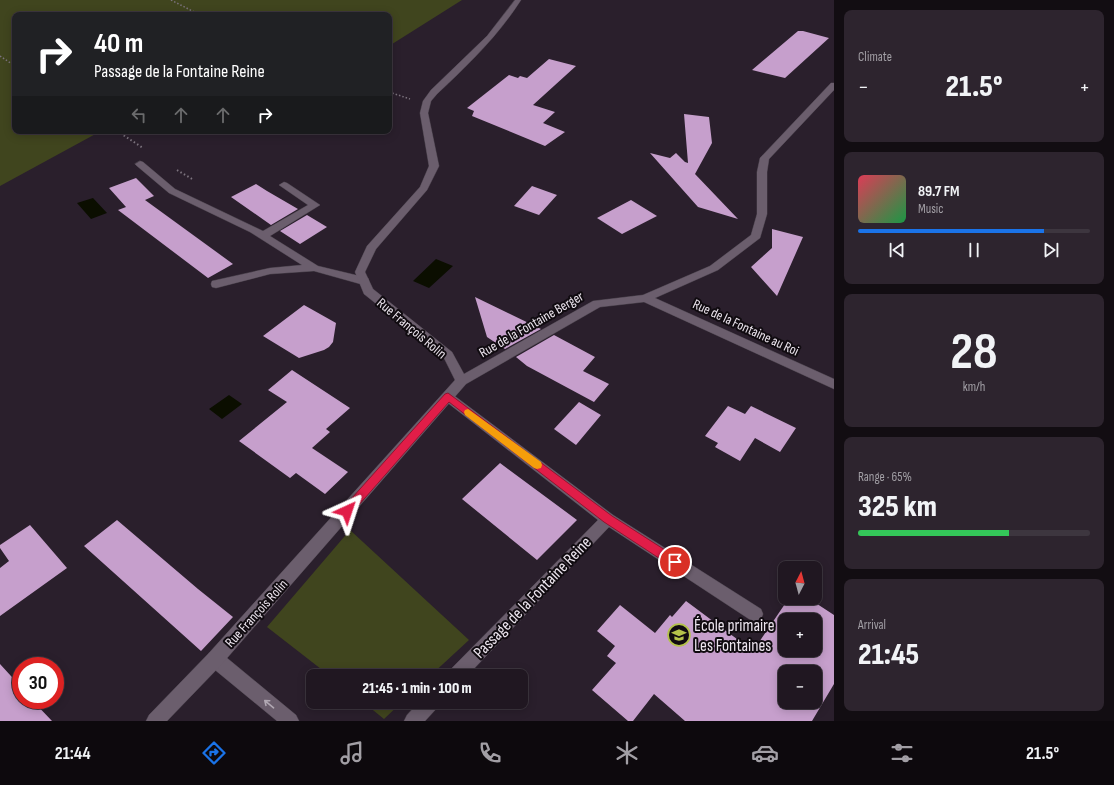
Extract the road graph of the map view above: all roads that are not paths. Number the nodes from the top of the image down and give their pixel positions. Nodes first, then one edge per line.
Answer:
1 (518, 0) edge
2 (834, 85) edge
3 (140, 164) dead end
4 (284, 185) dead end
5 (263, 236) junction
6 (314, 268) junction
7 (364, 281) junction
8 (216, 284) dead end
9 (645, 298) junction
10 (462, 380) junction
11 (834, 384) edge
12 (448, 397) junction
13 (608, 519) junction
14 (755, 614) dead end
15 (216, 659) junction
16 (463, 669) edge
17 (424, 709) edge
18 (155, 721) edge
19 (290, 721) edge
20 (413, 721) edge

1 - 7 street
2 - 9 street, Rue de la Fontaine Berger
3 - 5 street
4 - 5 street
5 - 6 street
6 - 7 street
6 - 8 street
7 - 10 street, Rue François Rolin
9 - 10 street, Rue de la Fontaine Berger
9 - 11 street, Rue de la Fontaine au Roi
10 - 12 street, Rue François Rolin
12 - 13 street
12 - 15 street, Rue François Rolin
13 - 14 street
13 - 16 street, Passage de la Fontaine Reine
15 - 18 street, Rue François Rolin
19 -> 15 street
17 - 20 street

